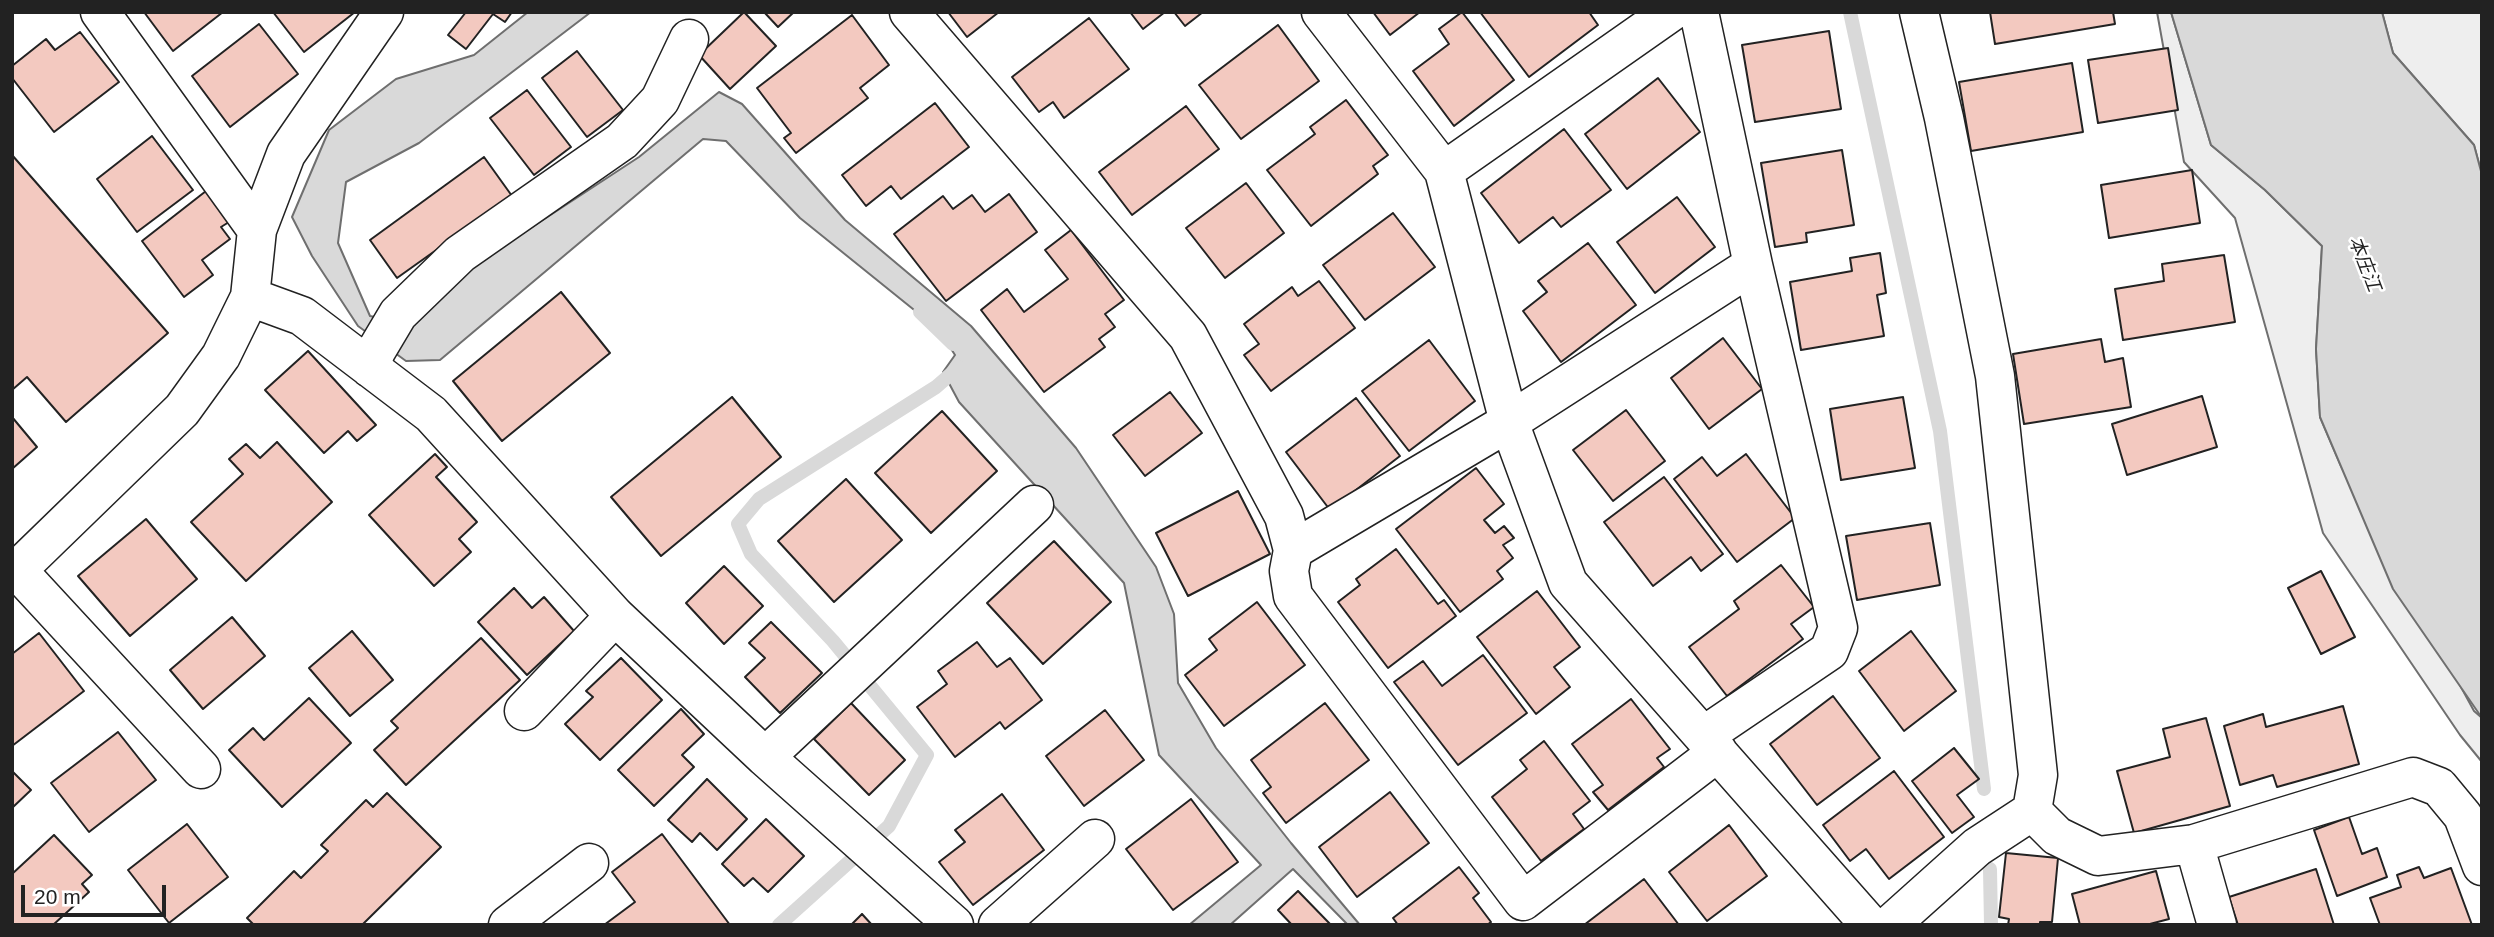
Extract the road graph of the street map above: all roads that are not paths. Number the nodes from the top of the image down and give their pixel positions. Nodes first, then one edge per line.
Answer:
1 (100, 12) edge
2 (384, 12) edge
3 (909, 12) edge
4 (1321, 12) edge
5 (1671, 12) edge
6 (1699, 12) edge
7 (1919, 12) edge
8 (689, 39) dead end
9 (1444, 171) junction
10 (257, 230) junction
11 (1753, 265) junction
12 (250, 297) junction
13 (373, 359) junction
14 (1509, 422) junction
15 (1034, 505) dead end
16 (1293, 550) junction
17 (15, 572) edge
18 (615, 616) junction
19 (524, 711) dead end
20 (1712, 744) junction
21 (765, 757) junction
22 (201, 769) dead end
23 (2032, 811) junction
24 (1095, 839) dead end
25 (2193, 844) junction
26 (589, 863) dead end
27 (2482, 866) edge
28 (508, 925) edge
29 (954, 925) edge
30 (998, 925) edge
31 (1870, 925) edge
32 (1890, 925) edge
33 (2217, 925) edge

1 - 10 street
2 - 10 street
3 - 16 street
4 - 9 street
5 - 9 street
6 - 11 street
7 - 23 street
8 - 13 street
9 - 14 street
10 - 12 street
11 - 14 street
11 - 20 street
12 - 13 street
12 - 17 street
13 - 18 street
14 - 16 street
14 - 20 street
15 - 21 street
16 - 20 street
17 - 22 street
18 - 19 street
18 - 21 street
20 - 31 street
21 - 29 street
23 - 25 street
23 - 32 street
24 - 30 street
25 - 27 street
25 - 33 street
26 - 28 street

